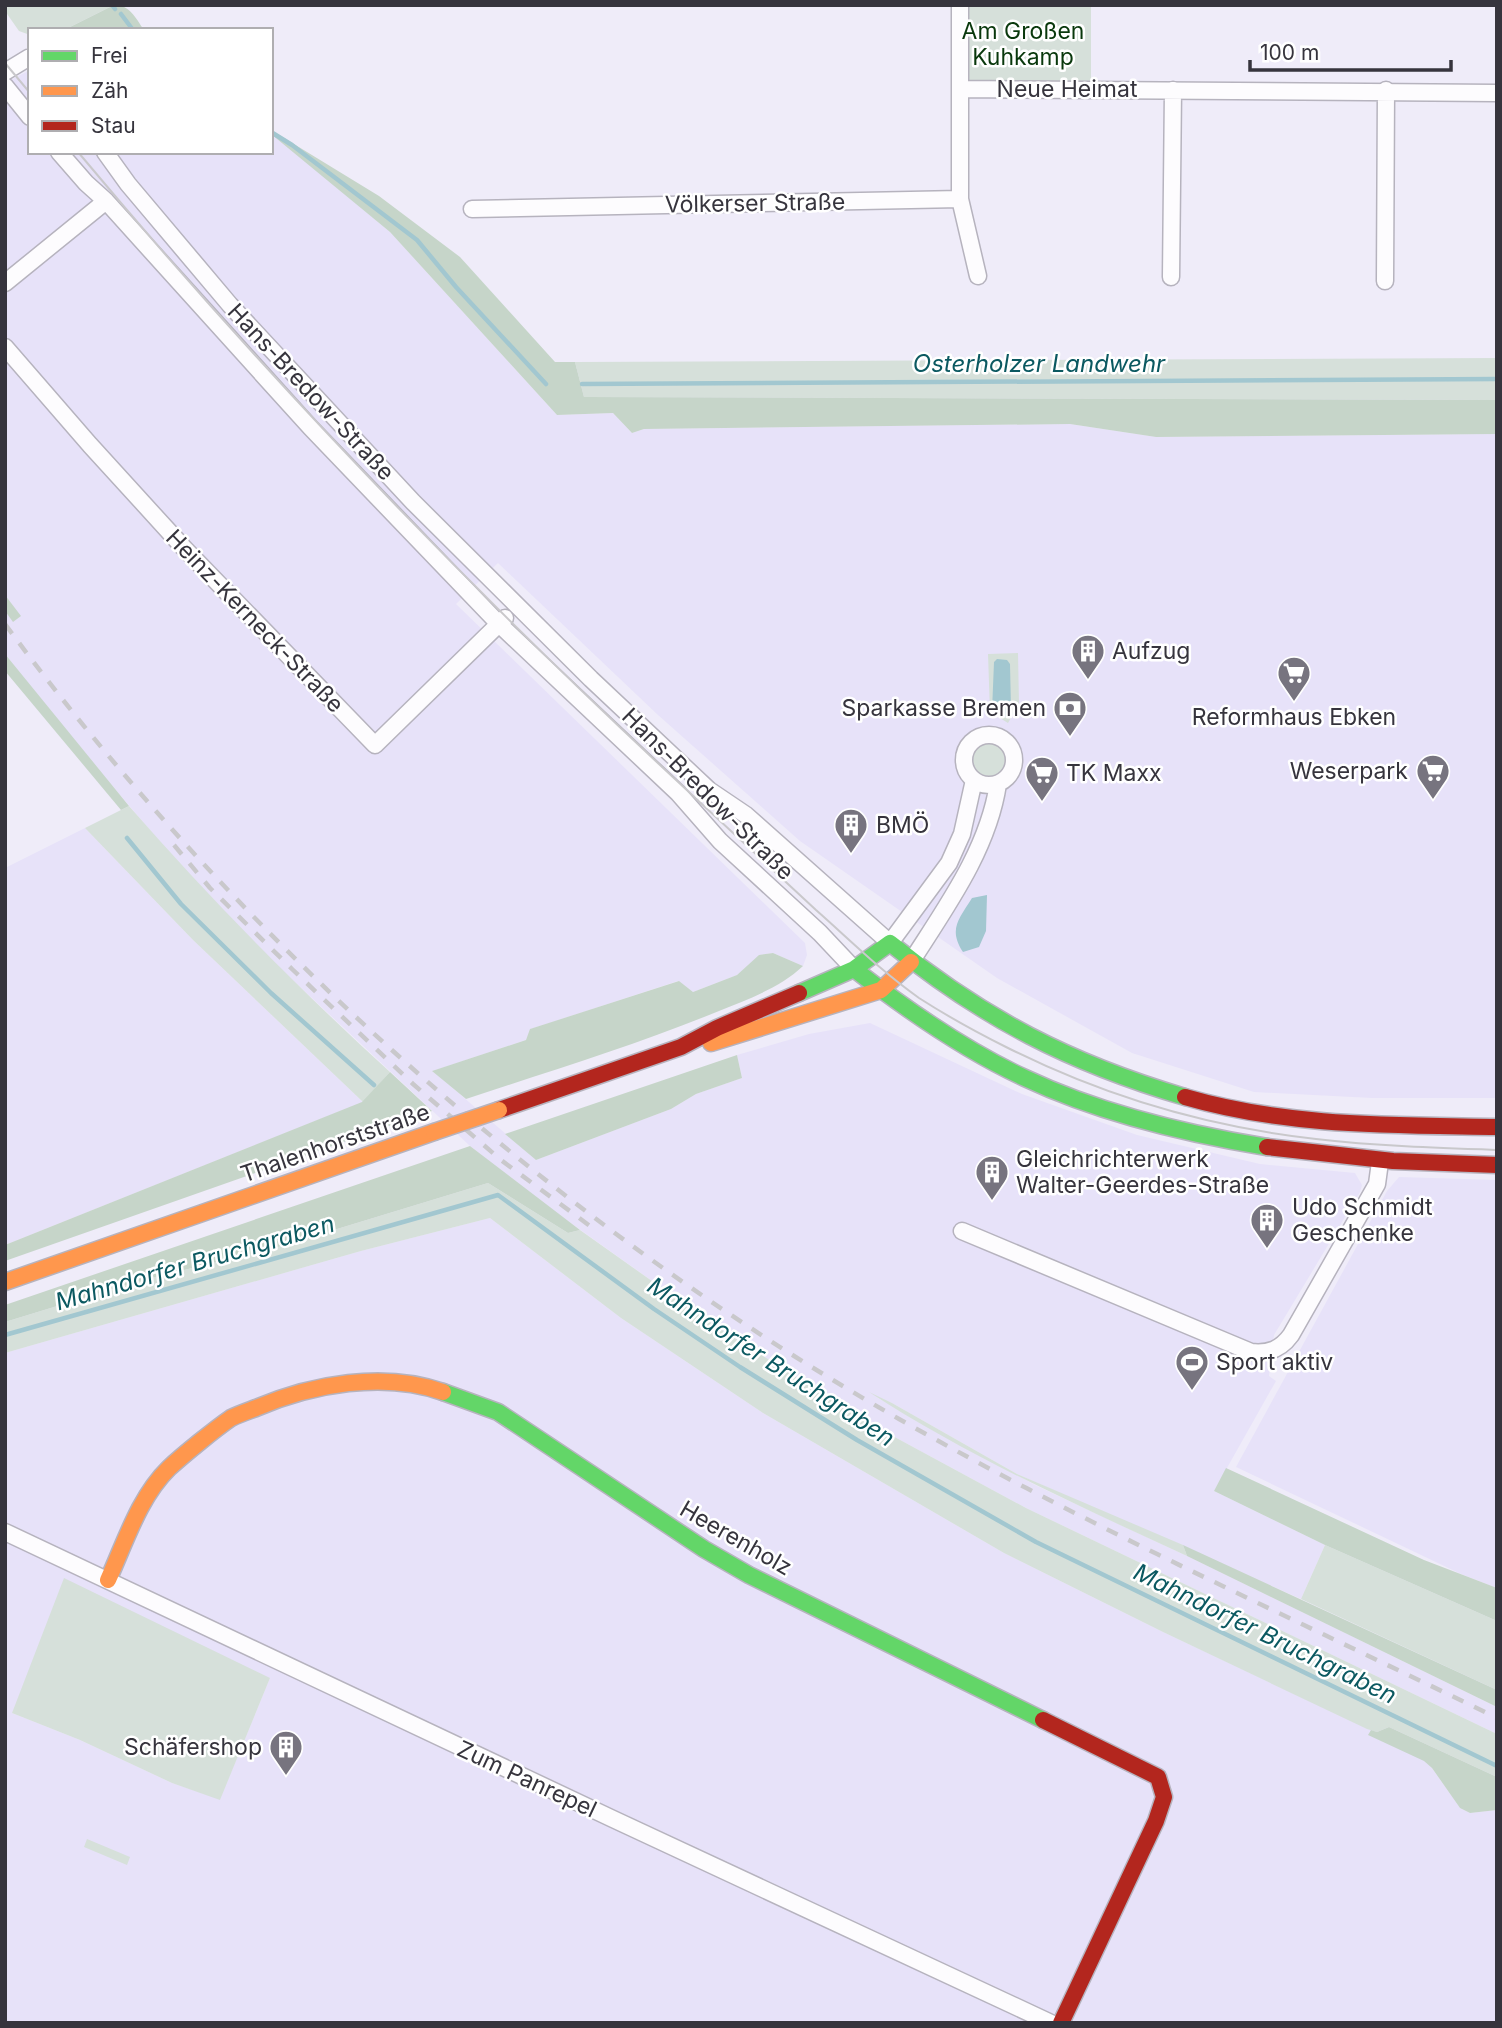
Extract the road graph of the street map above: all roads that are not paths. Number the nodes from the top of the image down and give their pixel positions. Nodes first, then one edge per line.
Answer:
1 (960, 5) edge
2 (28, 58) edge
3 (5, 72) edge
4 (5, 86) edge
5 (960, 89) junction
6 (1173, 90) junction
7 (1386, 90) junction
8 (1497, 93) edge
9 (28, 115) edge
10 (61, 154) edge
11 (106, 154) edge
12 (960, 199) junction
13 (106, 201) junction
14 (472, 209) dead end
15 (978, 276) dead end
16 (1171, 277) dead end
17 (1385, 281) dead end
18 (5, 284) edge
19 (5, 347) edge
20 (516, 606) junction
21 (499, 624) junction
22 (974, 780) junction
23 (998, 783) junction
24 (890, 943) junction
25 (911, 962) junction
26 (854, 969) junction
27 (881, 990) junction
28 (681, 1048) junction
29 (1497, 1127) edge
30 (1380, 1162) junction
31 (1497, 1166) edge
32 (962, 1231) dead end
33 (5, 1282) edge
34 (5, 1532) edge
35 (108, 1580) junction
36 (1051, 2023) edge
37 (1061, 2023) edge

1 - 5 street
2 - 3 street
4 - 9 street
5 - 6 street, Neue Heimat
5 - 12 street
6 - 7 street, Neue Heimat
6 - 16 street
7 - 8 street, Neue Heimat
7 - 17 street
10 - 13 street, Hans-Bredow-Straße
11 - 20 street, Hans-Bredow-Straße
12 - 14 street, Völkerser Straße
12 - 15 street
13 - 18 street
13 - 21 street, Hans-Bredow-Straße
19 - 21 street, Heinz-Kerneck-Straße
20 - 21 street, Heinz-Kerneck-Straße
20 - 24 street, Hans-Bredow-Straße
21 - 26 street, Hans-Bredow-Straße
22 - 23 street
22 - 23 street
22 - 24 street
23 - 25 street
24 - 25 main road, Hans-Bredow-Straße
24 - 26 main road, Thalenhorststraße
25 - 27 main road
25 - 29 main road, Hans-Bredow-Straße
26 - 27 main road, Hans-Bredow-Straße
26 - 28 main road, Thalenhorststraße
27 - 28 main road, Thalenhorststraße
27 - 30 main road, Hans-Bredow-Straße
28 - 33 main road, Thalenhorststraße, bridge
30 - 31 main road, Hans-Bredow-Straße
30 - 32 street
34 - 35 street, Zum Panrepel
35 - 36 street, Zum Panrepel
35 - 37 main road, Heerenholz

